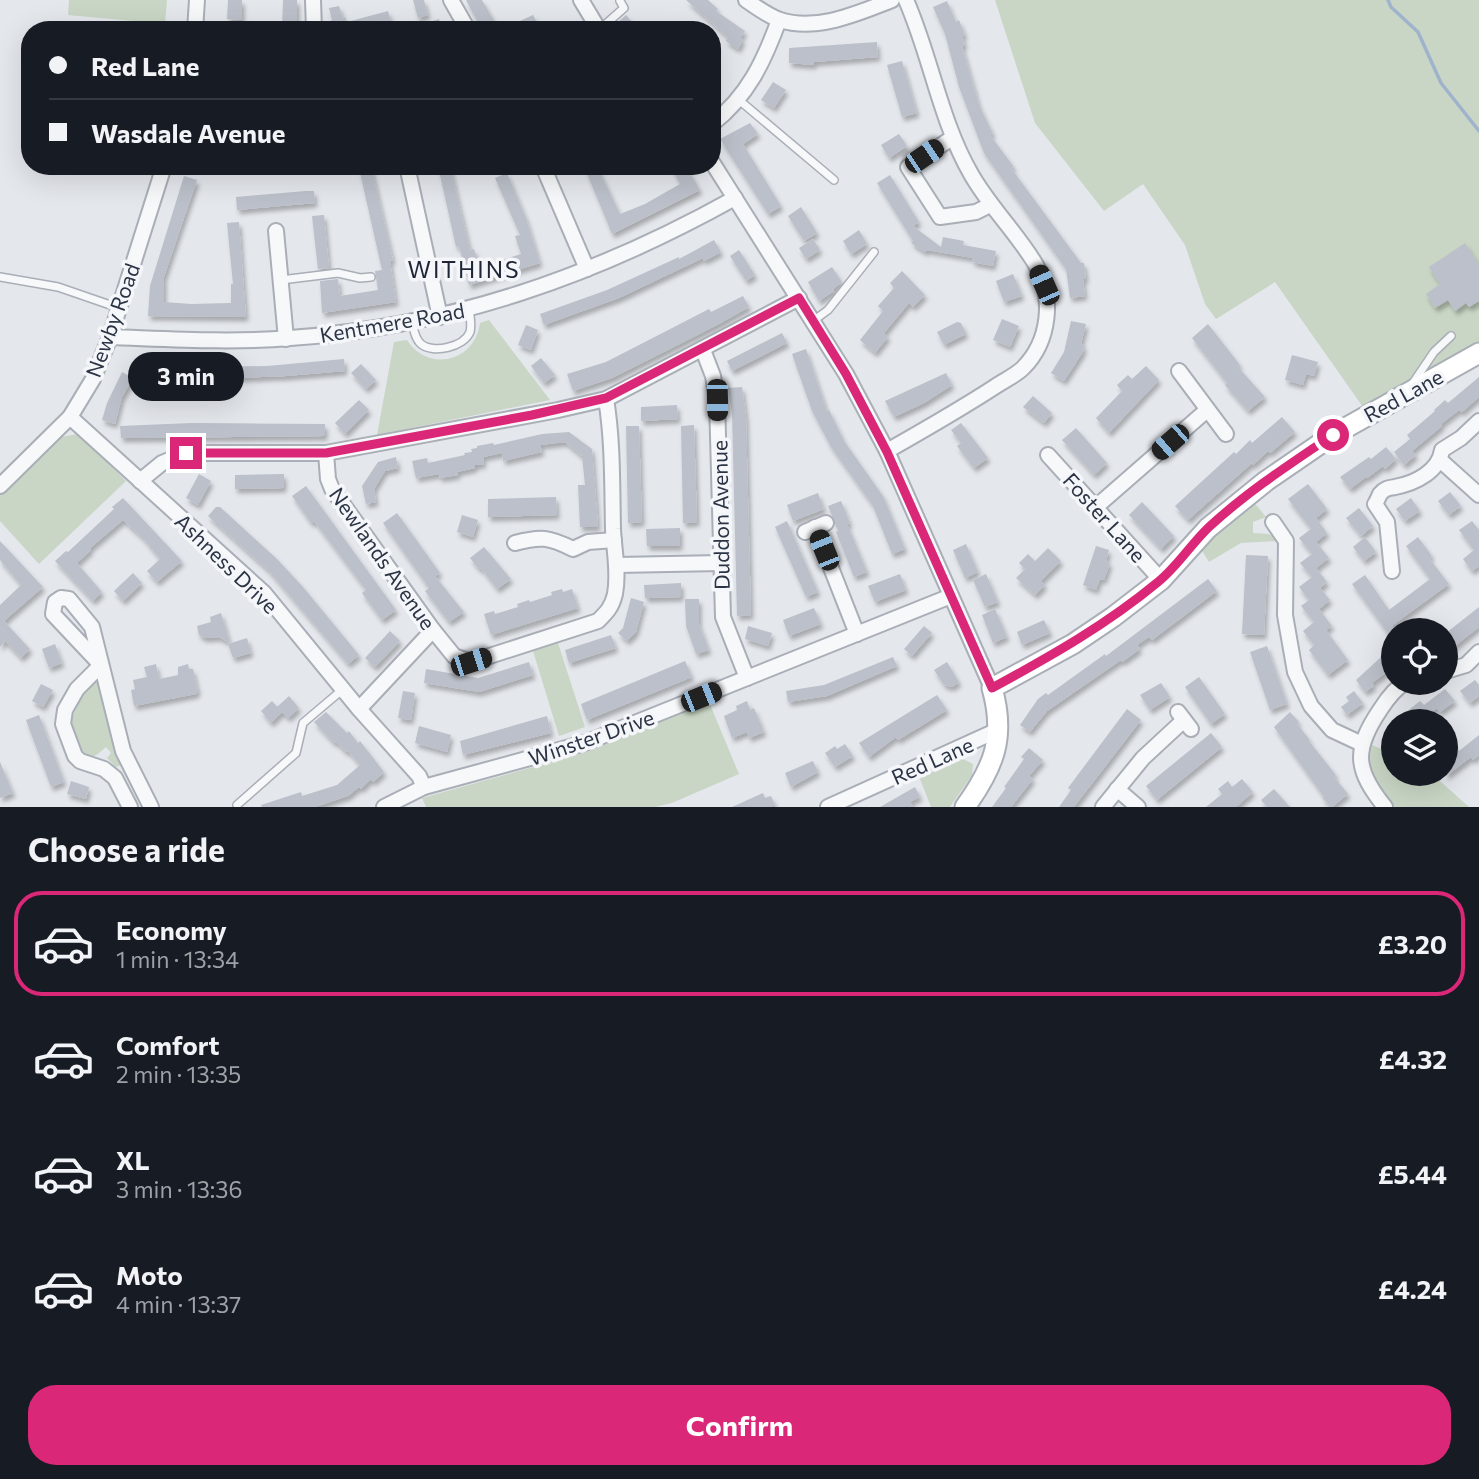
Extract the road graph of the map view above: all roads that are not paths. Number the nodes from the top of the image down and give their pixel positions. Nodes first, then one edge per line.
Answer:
1 (197, 0) edge
2 (313, 0) edge
3 (451, 0) edge
4 (581, 0) edge
5 (746, 0) edge
6 (892, 0) edge
7 (906, 0) edge
8 (620, 1) edge
9 (779, 20) junction
10 (196, 21) edge
11 (314, 21) edge
12 (463, 21) edge
13 (591, 21) edge
14 (604, 21) edge
15 (739, 100) junction
16 (721, 116) edge
17 (952, 138) junction
18 (161, 175) edge
19 (409, 175) edge
20 (546, 175) edge
21 (720, 175) edge
22 (834, 180) dead end
23 (735, 198) junction
24 (990, 205) junction
25 (276, 230) dead end
26 (874, 252) dead end
27 (587, 270) junction
28 (0, 277) edge
29 (371, 277) dead end
30 (281, 280) junction
31 (799, 298) junction
32 (119, 308) junction
33 (469, 309) junction
34 (440, 317) junction
35 (813, 321) junction
36 (412, 323) junction
37 (1451, 336) dead end
38 (110, 337) junction
39 (286, 339) junction
40 (703, 350) junction
41 (1479, 353) edge
42 (1179, 371) dead end
43 (1407, 392) junction
44 (606, 398) junction
45 (1207, 410) junction
46 (70, 417) junction
47 (1479, 421) edge
48 (1226, 434) dead end
49 (887, 452) junction
50 (326, 453) junction
51 (1048, 455) dead end
52 (1440, 460) junction
53 (140, 481) junction
54 (0, 486) edge
55 (1479, 495) edge
56 (1097, 506) junction
57 (1273, 522) dead end
58 (815, 527) dead end
59 (614, 540) junction
60 (513, 543) dead end
61 (573, 549) junction
62 (721, 563) junction
63 (617, 565) junction
64 (574, 566) dead end
65 (1393, 574) dead end
66 (1161, 580) junction
67 (951, 596) junction
68 (433, 630) junction
69 (858, 634) junction
70 (1479, 652) edge
71 (1458, 667) edge
72 (747, 678) junction
73 (992, 688) junction
74 (342, 690) junction
75 (1391, 695) edge
76 (359, 709) junction
77 (1184, 720) dead end
78 (998, 730) junction
79 (1362, 744) junction
80 (424, 787) junction
81 (1117, 789) junction
82 (237, 804) dead end
83 (130, 807) edge
84 (151, 807) edge
85 (384, 807) edge
86 (828, 807) edge
87 (965, 807) edge
88 (1103, 807) edge
89 (1138, 807) edge
90 (1385, 807) edge

1 - 10 street
2 - 11 street
3 - 12 street
4 - 13 street
5 - 9 street
6 - 9 street
7 - 17 street
8 - 14 lane
9 - 15 street
15 - 16 street
15 - 22 lane
17 - 24 street
17 - 24 street
18 - 32 street, Newby Road
19 - 34 street
20 - 27 street
21 - 23 street
23 - 27 street, Kentmere Road
23 - 31 street
24 - 49 street
25 - 30 street
26 - 35 lane
27 - 33 street, Kentmere Road
28 - 32 lane
29 - 30 lane
30 - 39 street
31 - 35 street
31 - 40 street
32 - 38 street, Newby Road
33 - 34 street, Kentmere Road
33 - 36 lane
34 - 36 street, Kentmere Road
35 - 49 street
36 - 39 street, Kentmere Road
37 - 43 lane
38 - 39 street, Kentmere Road
38 - 46 street, Newby Road
40 - 44 street
40 - 62 street, Duddon Avenue
41 - 43 street, Red Lane
42 - 45 street
43 - 66 street, Red Lane
44 - 50 street
44 - 59 street, Newlands Avenue
45 - 48 street
45 - 56 street
46 - 53 street, Ashness Drive
46 - 54 street, Newby Road
47 - 52 street
49 - 67 street
50 - 53 street
50 - 68 street, Newlands Avenue
51 - 56 street, Foster Lane
52 - 55 street
52 - 65 street
53 - 74 street, Ashness Drive
56 - 66 street, Foster Lane
57 - 79 street
58 - 69 street
59 - 61 street
59 - 63 street, Newlands Avenue
60 - 61 street
61 - 64 street
62 - 63 street
62 - 72 street, Duddon Avenue
63 - 68 street, Newlands Avenue
66 - 73 street, Red Lane
67 - 69 street, Winster Drive
67 - 73 street
68 - 76 street
69 - 72 street, Winster Drive
70 - 71 street
72 - 80 street, Winster Drive
73 - 78 street
74 - 76 street, Ashness Drive
74 - 82 lane
75 - 79 street
76 - 80 street, Ashness Drive
77 - 81 street
78 - 86 street, Red Lane
78 - 87 street
79 - 90 street
80 - 85 street, Winster Drive
81 - 88 street
81 - 89 street
83 - 84 street

